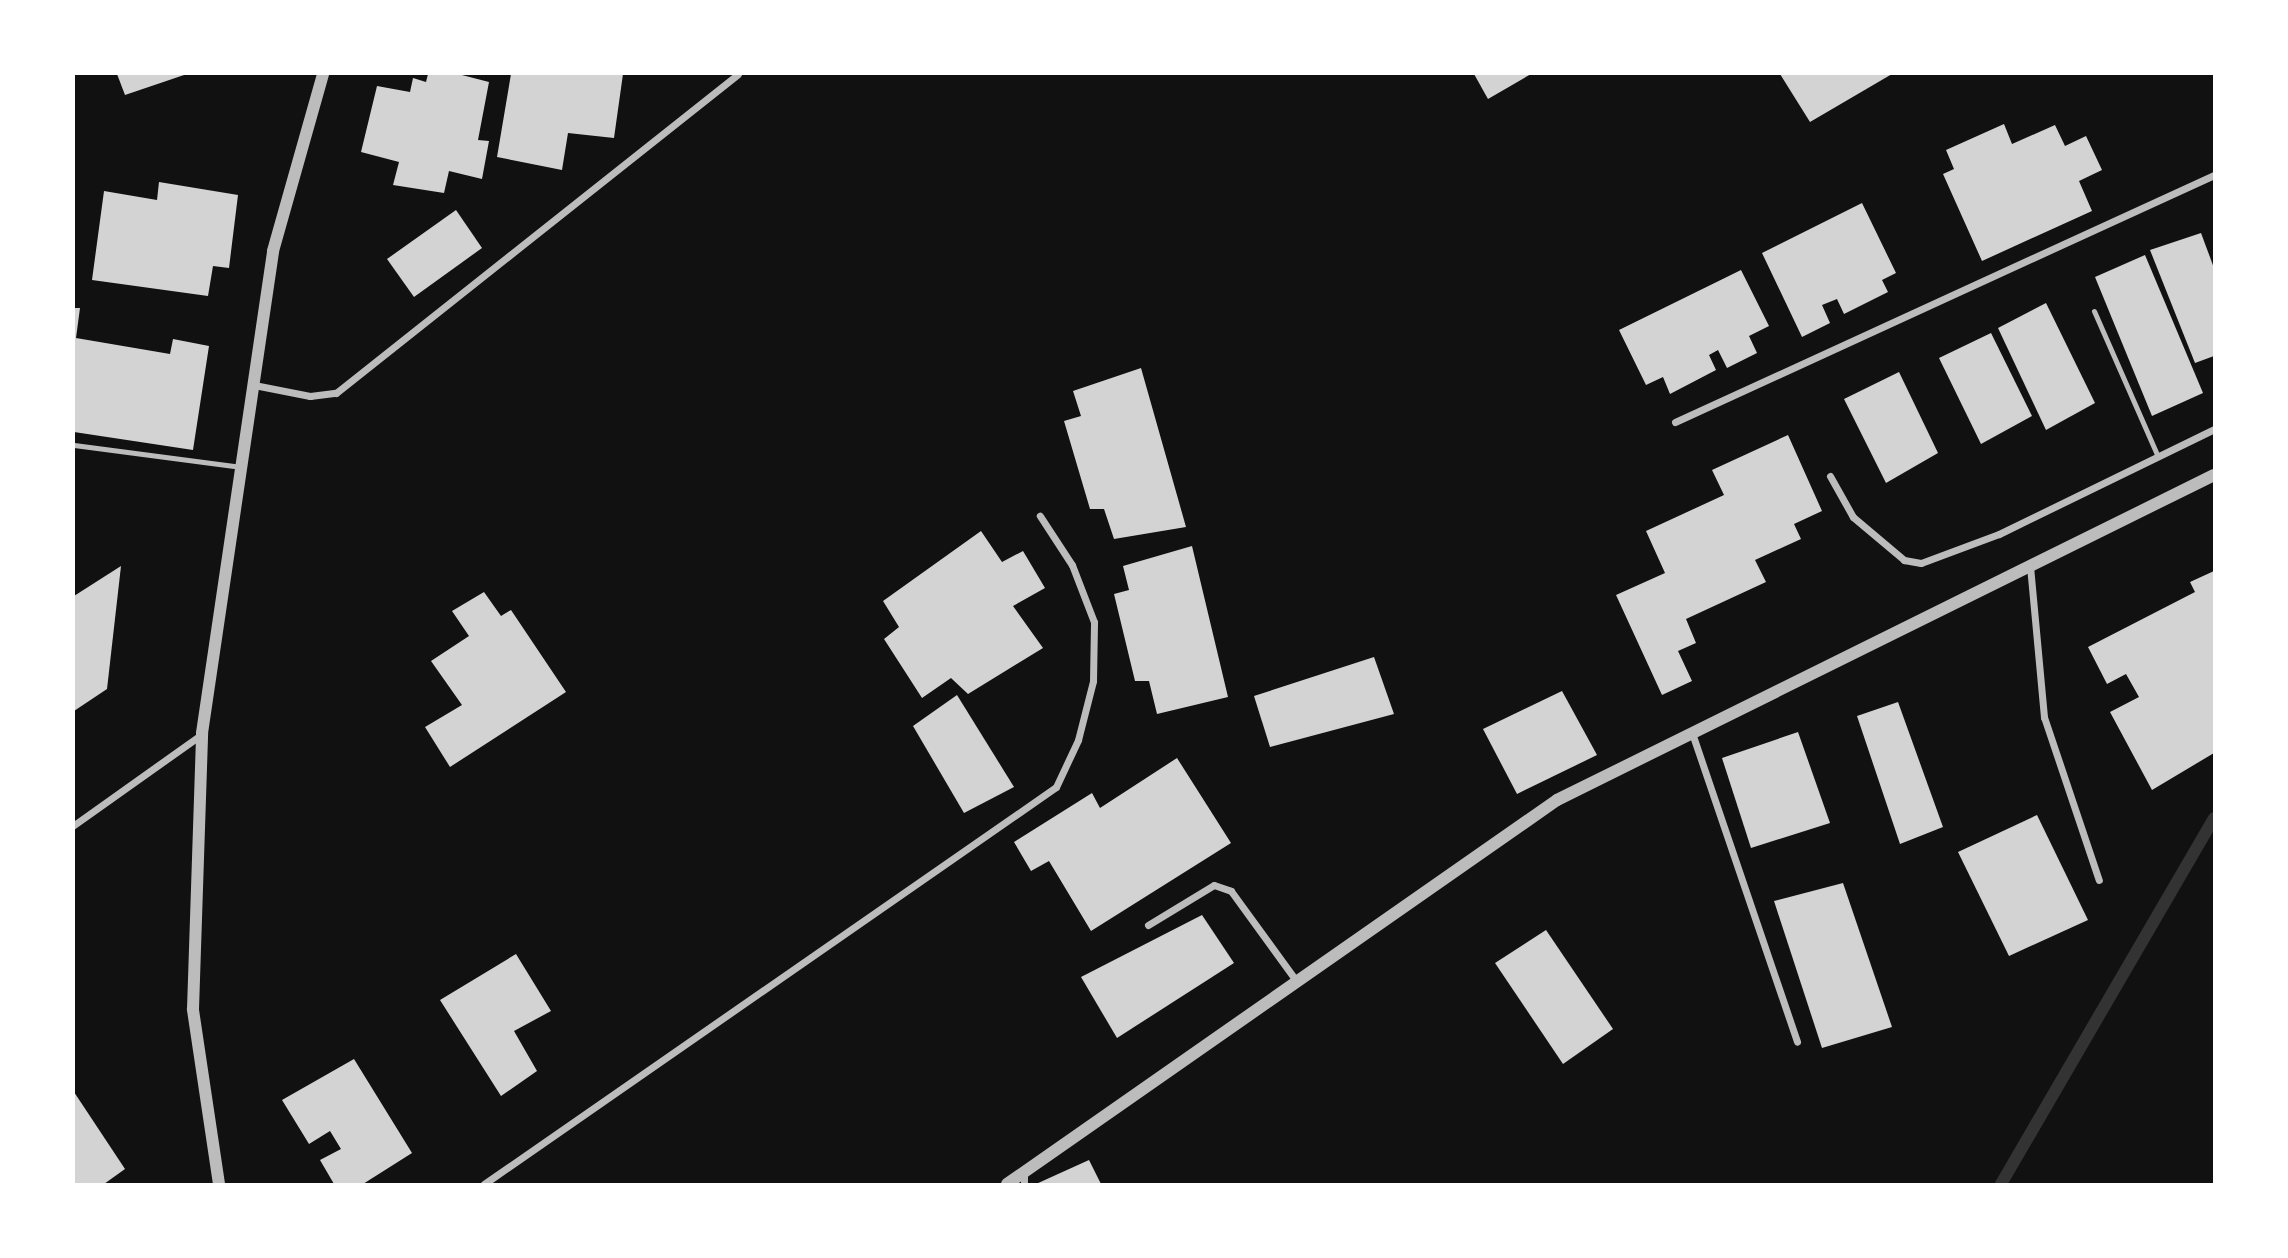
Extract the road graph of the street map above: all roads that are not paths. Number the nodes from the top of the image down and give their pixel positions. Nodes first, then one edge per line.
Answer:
1 (323, 74) edge
2 (738, 74) edge
3 (2214, 174) edge
4 (2094, 312) dead end
5 (254, 385) junction
6 (1675, 422) dead end
7 (2214, 429) edge
8 (74, 445) edge
9 (2158, 457) junction
10 (241, 467) junction
11 (1830, 475) dead end
12 (2214, 475) edge
13 (1040, 516) dead end
14 (2030, 566) junction
15 (202, 733) junction
16 (1692, 733) junction
17 (74, 825) edge
18 (2099, 880) dead end
19 (1147, 925) dead end
20 (1297, 982) junction
21 (1797, 1042) dead end
22 (1024, 1179) edge
23 (217, 1183) edge
24 (484, 1185) edge
25 (1007, 1185) edge

1 - 5 street
2 - 5 street
3 - 6 street
4 - 9 lane
5 - 10 street
7 - 9 street
8 - 10 lane
9 - 11 street
10 - 15 street
12 - 14 street
13 - 24 street
14 - 16 street
14 - 18 street
15 - 17 street
15 - 23 street
16 - 20 street
16 - 21 street
19 - 20 street
20 - 22 street
22 - 25 street

